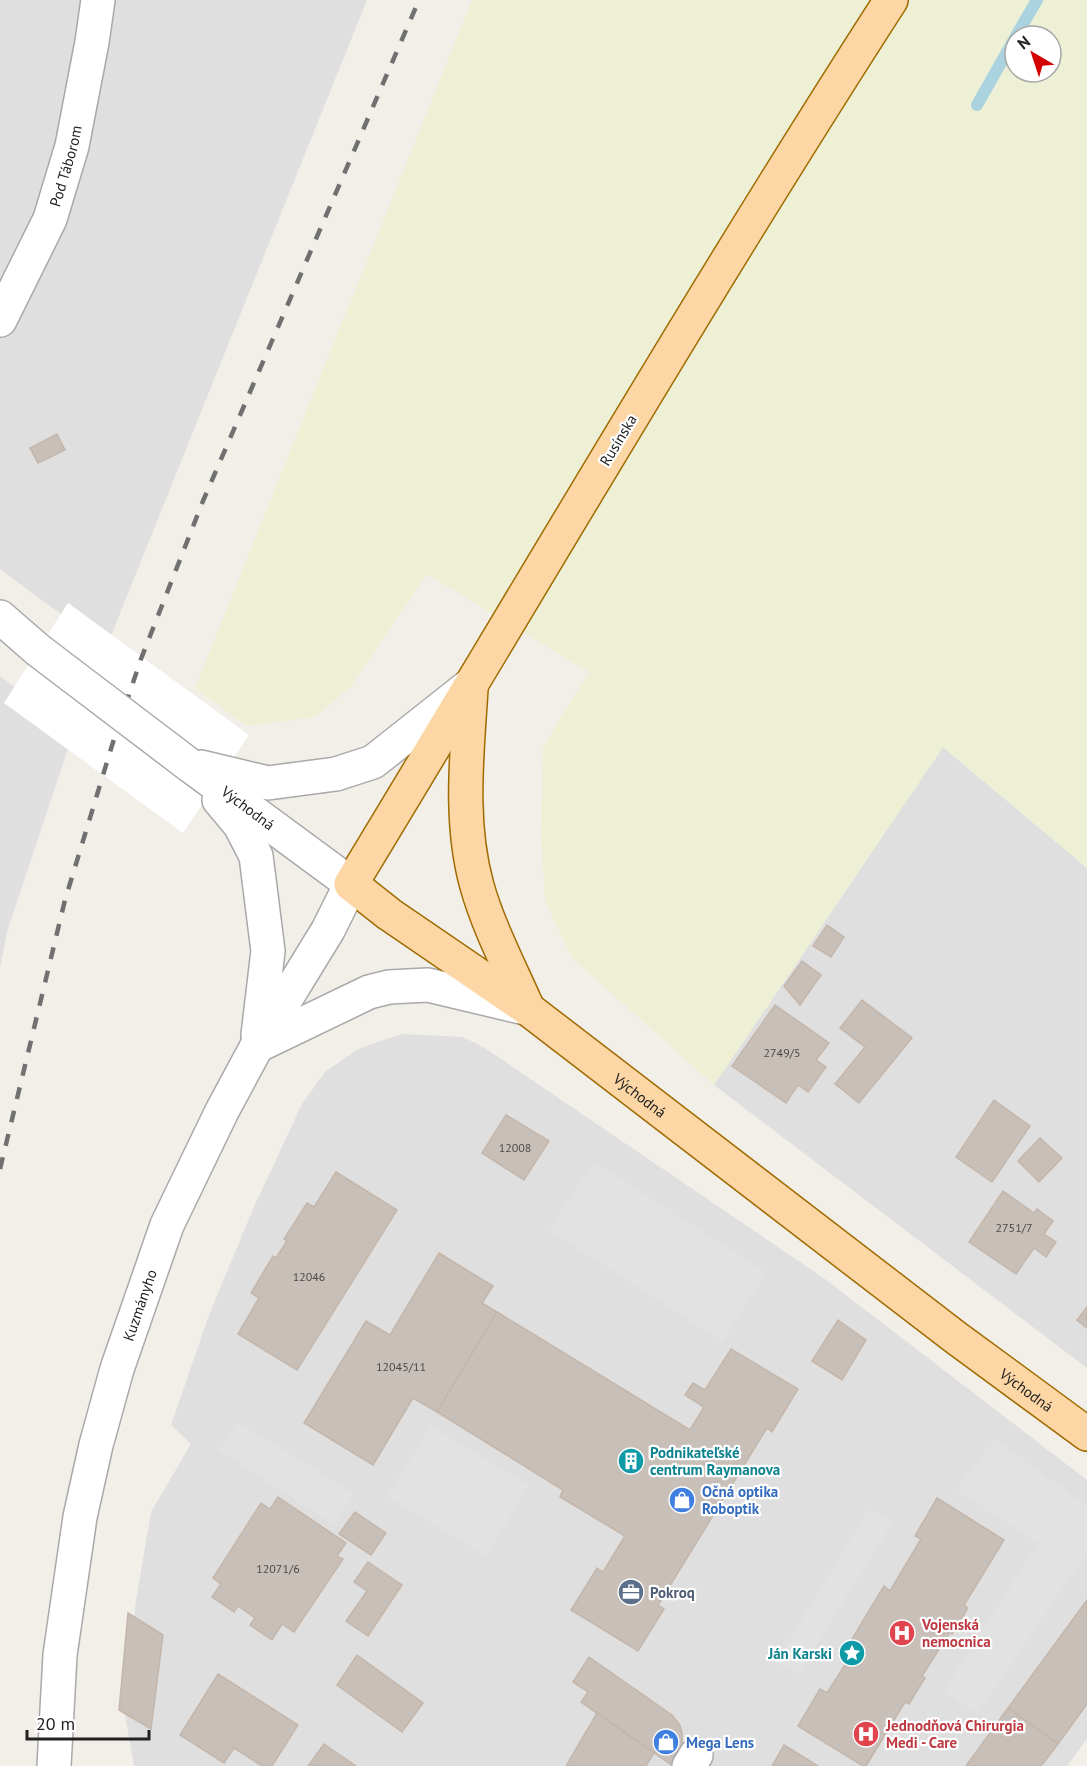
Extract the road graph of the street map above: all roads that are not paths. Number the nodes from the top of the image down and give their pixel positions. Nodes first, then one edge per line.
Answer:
1 (98, 0) edge
2 (891, 0) edge
3 (0, 320) edge
4 (0, 617) edge
5 (471, 685) junction
6 (218, 783) junction
7 (351, 884) junction
8 (528, 1009) junction
9 (257, 1046) junction
10 (1087, 1434) edge
11 (54, 1766) edge

1 - 3 street, Pod Táborom
2 - 5 main road, Rusínska
4 - 6 street, bridge
5 - 6 street
5 - 7 main road, Rusínska
5 - 8 main road
6 - 7 street, Východná
6 - 9 street
7 - 8 main road, Východná
7 - 9 street, Kuzmányho
8 - 9 street
8 - 10 main road, Východná
9 - 11 street, Kuzmányho

